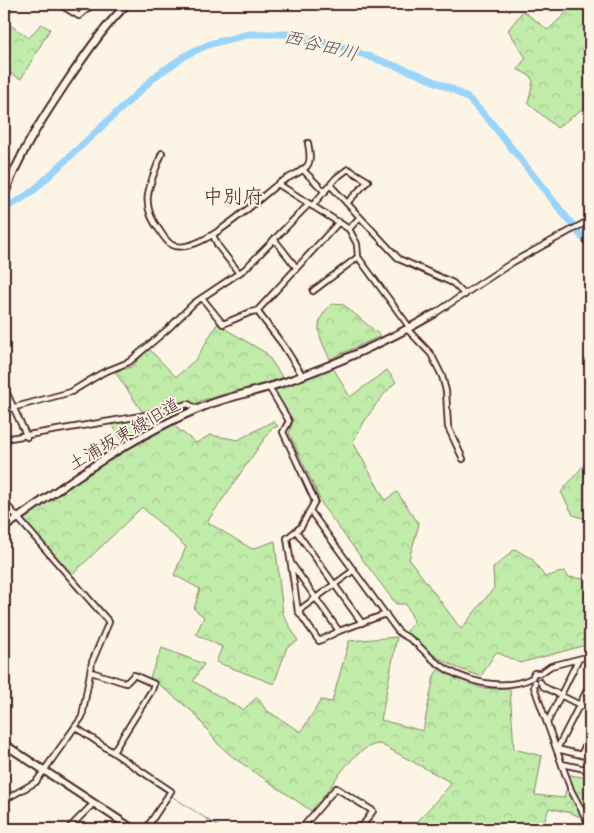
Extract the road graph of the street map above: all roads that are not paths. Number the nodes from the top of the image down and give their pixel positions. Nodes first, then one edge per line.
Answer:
1 (60, 4) edge
2 (92, 4) edge
3 (127, 4) edge
4 (308, 143) dead end
5 (162, 153) dead end
6 (302, 169) junction
7 (278, 184) junction
8 (330, 186) junction
9 (325, 192) junction
10 (4, 196) edge
11 (347, 203) junction
12 (311, 205) junction
13 (359, 218) junction
14 (590, 220) edge
15 (339, 222) junction
16 (349, 229) junction
17 (213, 235) junction
18 (274, 239) junction
19 (358, 257) junction
20 (296, 267) junction
21 (239, 273) junction
22 (313, 290) dead end
23 (465, 295) junction
24 (202, 298) junction
25 (258, 311) junction
26 (434, 314) joint
27 (409, 329) junction
28 (302, 375) junction
29 (4, 387) edge
30 (269, 387) junction
31 (12, 408) junction
32 (198, 409) junction
33 (27, 437) junction
34 (4, 439) edge
35 (463, 459) dead end
36 (4, 502) edge
37 (312, 512) junction
38 (18, 518) junction
39 (4, 528) edge
40 (296, 532) junction
41 (290, 562) junction
42 (354, 570) junction
43 (334, 585) junction
44 (316, 598) junction
45 (298, 611) junction
46 (386, 614) junction
47 (362, 623) junction
48 (339, 631) junction
49 (590, 656) edge
50 (578, 660) junction
51 (91, 672) junction
52 (541, 673) junction
53 (536, 681) junction
54 (590, 684) edge
55 (561, 695) junction
56 (580, 705) junction
57 (590, 710) edge
58 (548, 721) junction
59 (75, 727) junction
60 (590, 736) edge
61 (4, 744) edge
62 (557, 749) junction
63 (114, 752) junction
64 (581, 755) junction
65 (590, 757) edge
66 (562, 764) junction
67 (44, 770) junction
68 (590, 770) edge
69 (4, 800) edge
70 (94, 803) junction
71 (590, 826) edge
72 (68, 829) edge
73 (134, 829) edge
74 (146, 829) edge
75 (301, 829) edge
76 (360, 829) edge

1 - 2 street
3 - 10 street
4 - 6 street
5 - 17 street
6 - 7 street
6 - 9 street
7 - 12 street
7 - 17 street
8 - 9 street
8 - 11 street
8 - 11 street
9 - 12 street
11 - 13 street
12 - 15 street
12 - 18 street
13 - 16 street
13 - 23 street
14 - 23 street
15 - 16 street
15 - 20 street
16 - 19 street
17 - 21 street
18 - 20 street
18 - 21 street
19 - 22 street
19 - 27 street
20 - 25 street
21 - 24 street
23 - 26 street
24 - 25 street
24 - 31 street
25 - 28 street
26 - 27 street, 土浦坂東線旧道
27 - 28 street, 土浦坂東線旧道
27 - 35 street
28 - 30 street, 土浦坂東線旧道
29 - 31 street
30 - 32 street, 土浦坂東線旧道
30 - 37 street
31 - 33 street
32 - 33 street
32 - 38 street, 土浦坂東線旧道
33 - 34 street
36 - 38 street
37 - 40 street
37 - 42 street
38 - 39 street, 土浦坂東線旧道
38 - 51 street
40 - 41 street
40 - 43 street
41 - 44 street
41 - 45 street
42 - 43 street
42 - 46 street
43 - 44 street
43 - 47 street
44 - 45 street
44 - 48 street
45 - 48 street
46 - 47 street
46 - 53 street
47 - 48 street
49 - 50 street
50 - 52 street
50 - 55 street
51 - 59 street
51 - 63 street
52 - 53 street
52 - 53 street
53 - 55 street
53 - 58 street
54 - 56 street
55 - 56 street
55 - 58 street
56 - 57 street
56 - 62 street
58 - 62 street
59 - 63 street
59 - 67 street
60 - 64 street
61 - 67 street
62 - 64 street
62 - 66 street
63 - 74 street
64 - 65 street
66 - 68 street
66 - 71 street
67 - 69 street
67 - 70 street
70 - 72 street
70 - 73 street
75 - 76 street

